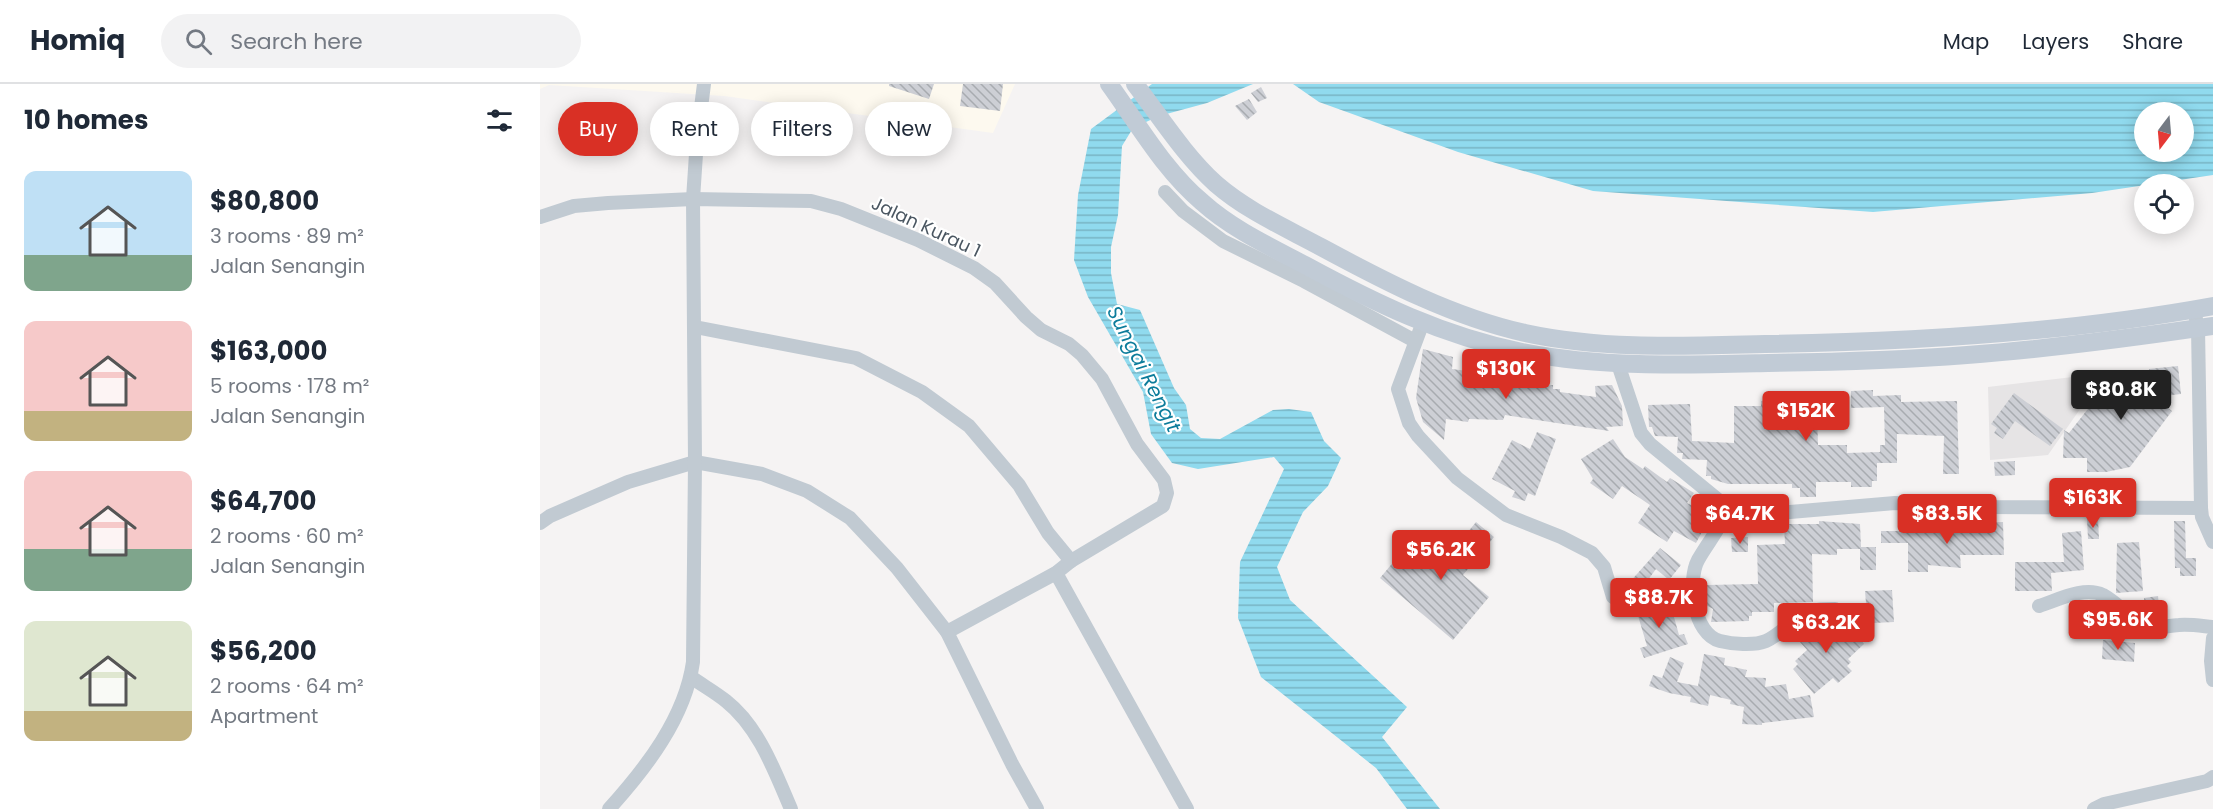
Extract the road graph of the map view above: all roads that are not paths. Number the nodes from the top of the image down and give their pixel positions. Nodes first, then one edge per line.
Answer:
1 (704, 84) edge
2 (1135, 84) edge
3 (1110, 85) edge
4 (1165, 192) dead end
5 (693, 199) junction
6 (540, 217) edge
7 (2213, 306) edge
8 (2194, 310) junction
9 (1423, 322) junction
10 (695, 327) junction
11 (2206, 327) edge
12 (1416, 341) junction
13 (1618, 364) junction
14 (2206, 399) edge
15 (695, 462) junction
16 (1728, 508) junction
17 (2201, 508) junction
18 (540, 523) edge
19 (2213, 542) edge
20 (1071, 561) junction
21 (1056, 573) junction
22 (1694, 583) junction
23 (2039, 606) dead end
24 (1835, 609) dead end
25 (2213, 627) edge
26 (947, 632) junction
27 (2213, 638) edge
28 (2212, 661) edge
29 (691, 677) junction
30 (2213, 680) edge
31 (2213, 777) edge
32 (609, 809) edge
33 (792, 809) edge
34 (1037, 809) edge
35 (1187, 809) edge
36 (2094, 809) edge

1 - 5 street
2 - 8 main road
3 - 9 main road
4 - 12 street
5 - 6 street, Jalan Kurau 1
5 - 10 street
5 - 20 street, Jalan Kurau 1
7 - 8 main road
8 - 11 street
9 - 12 street
9 - 13 main road
10 - 15 street
10 - 20 street
11 - 13 main road
11 - 14 street
12 - 22 street
13 - 16 street
14 - 17 street
15 - 18 street
15 - 26 street
15 - 29 street
16 - 17 street
16 - 22 street
17 - 19 street
20 - 21 street, Jalan Kurau 1
21 - 26 street, Jalan Kurau 1
21 - 35 street
22 - 24 street
23 - 25 street
26 - 34 street
27 - 28 street
28 - 30 street
29 - 32 street
29 - 33 street
31 - 36 street

